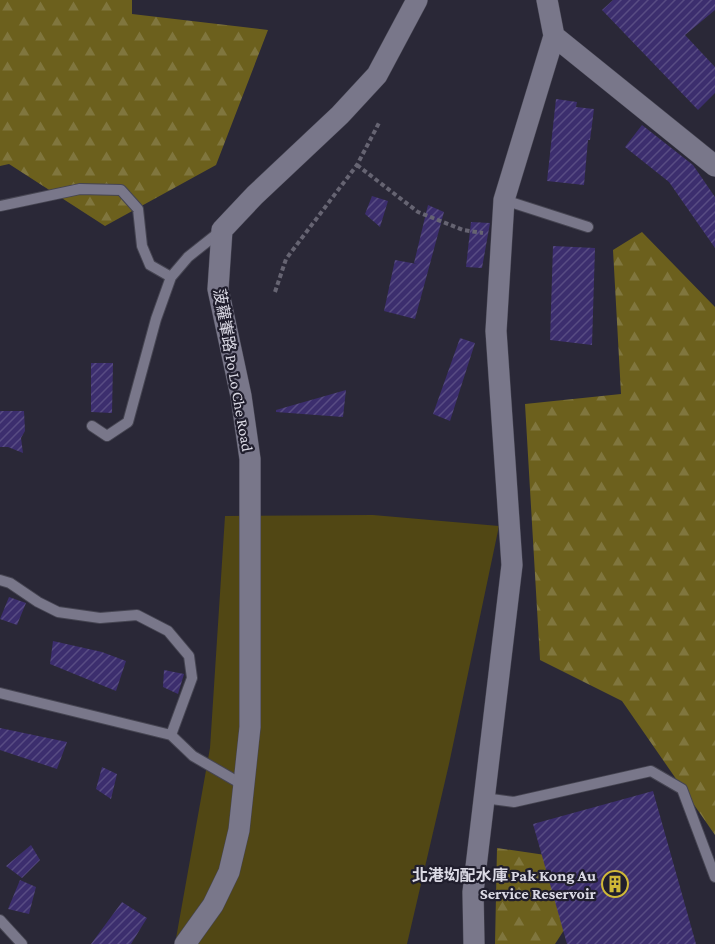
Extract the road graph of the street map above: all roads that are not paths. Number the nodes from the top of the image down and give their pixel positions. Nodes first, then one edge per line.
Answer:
1 (417, 0) edge
2 (547, 0) edge
3 (554, 36) junction
4 (715, 166) edge
5 (504, 200) junction
6 (0, 206) edge
7 (588, 227) dead end
8 (222, 230) junction
9 (171, 277) junction
10 (92, 426) dead end
11 (0, 580) edge
12 (0, 693) edge
13 (171, 735) junction
14 (245, 787) junction
15 (484, 798) junction
16 (715, 877) edge
17 (0, 920) edge
18 (22, 944) edge
19 (185, 944) edge
20 (474, 944) edge

1 - 8 street
2 - 3 street
3 - 4 street
3 - 5 street
5 - 7 lane
5 - 15 street
6 - 9 lane
8 - 9 lane
8 - 14 street, 菠蘿輋路 Po Lo Che Road
9 - 10 lane
11 - 13 lane
12 - 13 lane
13 - 14 lane
14 - 19 street, 菠蘿輋路 Po Lo Che Road
15 - 16 lane
15 - 20 street
17 - 18 lane

